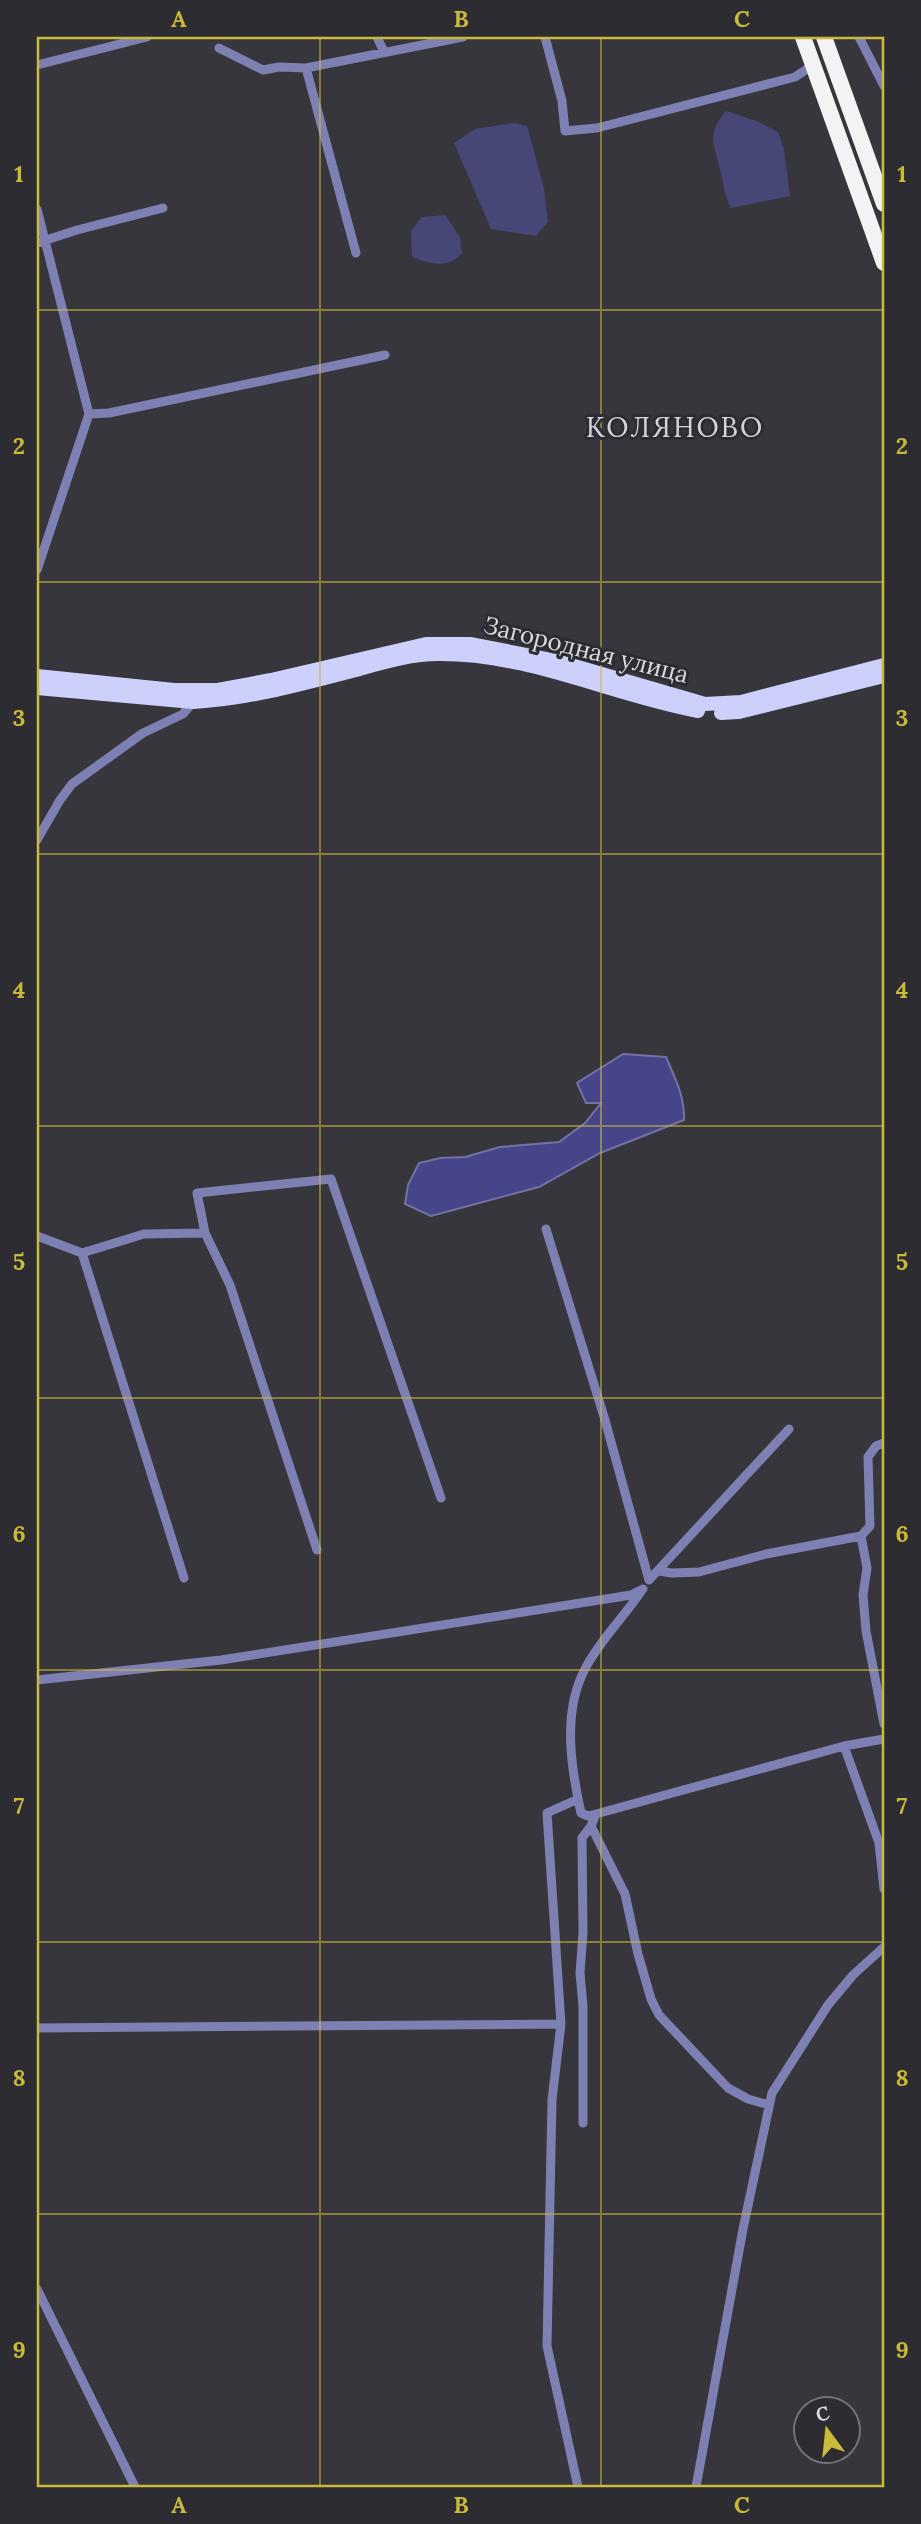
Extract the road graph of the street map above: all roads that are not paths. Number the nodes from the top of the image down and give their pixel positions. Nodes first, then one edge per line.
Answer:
1 (138, 37) edge
2 (147, 37) edge
3 (377, 37) edge
4 (463, 37) edge
5 (545, 37) edge
6 (803, 37) edge
7 (824, 37) edge
8 (859, 37) edge
9 (219, 48) dead end
10 (384, 52) junction
11 (37, 65) edge
12 (813, 65) junction
13 (306, 68) junction
14 (884, 86) edge
15 (884, 204) edge
16 (163, 208) dead end
17 (37, 209) edge
18 (41, 242) edge
19 (356, 253) dead end
20 (884, 263) edge
21 (386, 355) dead end
22 (89, 414) junction
23 (37, 570) edge
24 (884, 665) edge
25 (37, 676) edge
26 (884, 676) edge
27 (37, 688) edge
28 (193, 697) junction
29 (37, 839) edge
30 (546, 1229) dead end
31 (205, 1233) junction
32 (37, 1236) edge
33 (82, 1253) junction
34 (789, 1429) dead end
35 (884, 1443) edge
36 (441, 1498) dead end
37 (861, 1536) junction
38 (317, 1550) dead end
39 (657, 1571) junction
40 (184, 1578) dead end
41 (649, 1580) junction
42 (643, 1589) junction
43 (37, 1680) edge
44 (884, 1724) edge
45 (884, 1739) edge
46 (844, 1746) junction
47 (578, 1799) junction
48 (596, 1814) junction
49 (591, 1826) junction
50 (884, 1889) edge
51 (884, 1947) edge
52 (561, 2024) junction
53 (37, 2028) edge
54 (769, 2105) junction
55 (583, 2123) dead end
56 (37, 2289) edge
57 (135, 2487) edge
58 (578, 2487) edge
59 (696, 2487) edge

1 - 2 street
1 - 11 street
3 - 10 street
4 - 10 street
5 - 12 street
6 - 12 highway
7 - 15 highway
8 - 14 street
9 - 13 street
10 - 13 street
12 - 20 highway
13 - 19 street
16 - 18 street
17 - 18 street
18 - 22 street
21 - 22 street
22 - 23 street
24 - 28 main road, Загородная улица
25 - 28 main road
26 - 28 main road, Загородная улица
27 - 28 main road
28 - 29 street
30 - 41 street
31 - 33 street
31 - 36 street
31 - 38 street
32 - 33 street
33 - 40 street
34 - 39 street
35 - 37 street
37 - 39 street
37 - 44 street
39 - 41 street
41 - 42 street
42 - 43 street
42 - 47 street
45 - 46 street
46 - 48 street
46 - 50 street
47 - 48 street
47 - 52 street
48 - 49 street
49 - 54 street
49 - 55 street
51 - 54 street
52 - 53 street
52 - 58 street
54 - 59 street
56 - 57 street

